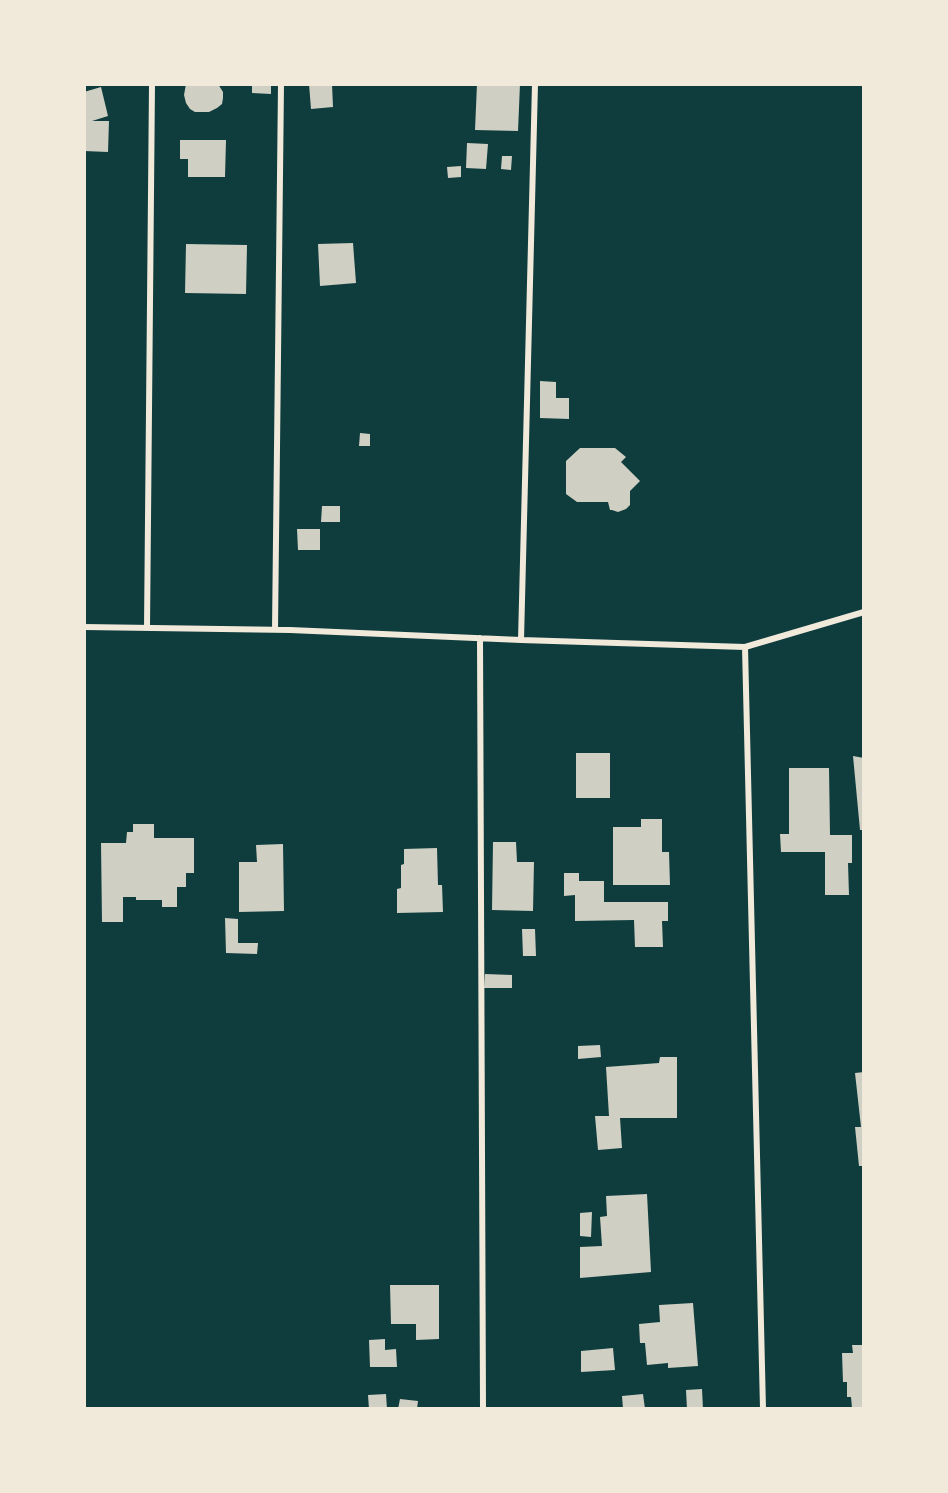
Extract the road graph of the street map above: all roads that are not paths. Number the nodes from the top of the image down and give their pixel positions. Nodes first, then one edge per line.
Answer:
1 (152, 84) edge
2 (281, 84) edge
3 (535, 84) edge
4 (864, 612) edge
5 (84, 627) edge
6 (147, 628) junction
7 (275, 630) junction
8 (480, 638) junction
9 (521, 640) junction
10 (745, 647) junction
11 (483, 1409) edge
12 (763, 1409) edge

1 - 6 street
2 - 7 street
3 - 9 street
4 - 10 street
5 - 6 street
6 - 7 street
7 - 8 street
8 - 9 street
8 - 11 street
9 - 10 street
10 - 12 street

